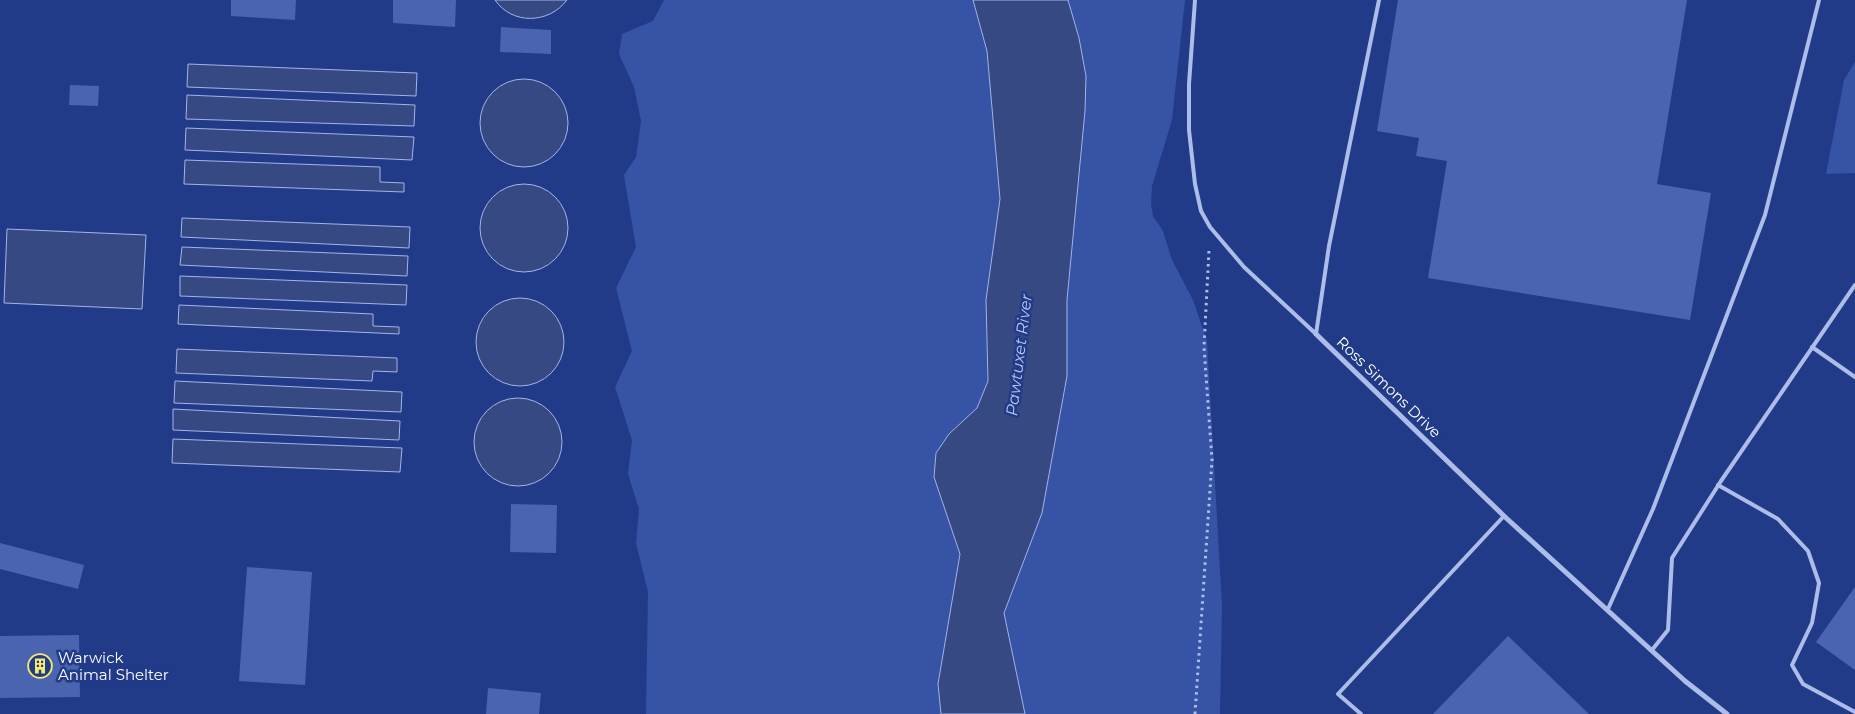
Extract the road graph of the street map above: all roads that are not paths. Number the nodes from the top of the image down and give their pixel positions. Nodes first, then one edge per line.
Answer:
1 (1195, 0) edge
2 (1379, 0) edge
3 (1819, 0) edge
4 (1855, 285) edge
5 (1316, 334) junction
6 (1812, 347) junction
7 (1855, 377) edge
8 (1718, 486) junction
9 (1504, 516) junction
10 (1608, 609) junction
11 (1652, 650) junction
12 (1855, 712) edge
13 (1361, 714) edge
14 (1727, 714) edge

1 - 5 lane, Ross Simons Drive
2 - 5 lane
3 - 10 lane
4 - 6 lane
5 - 9 street, Ross Simons Drive
6 - 7 lane
6 - 8 lane
8 - 11 lane
8 - 12 lane
9 - 10 street, Ross Simons Drive
9 - 13 lane
10 - 11 street, Ross Simons Drive
11 - 14 street, Ross Simons Drive

